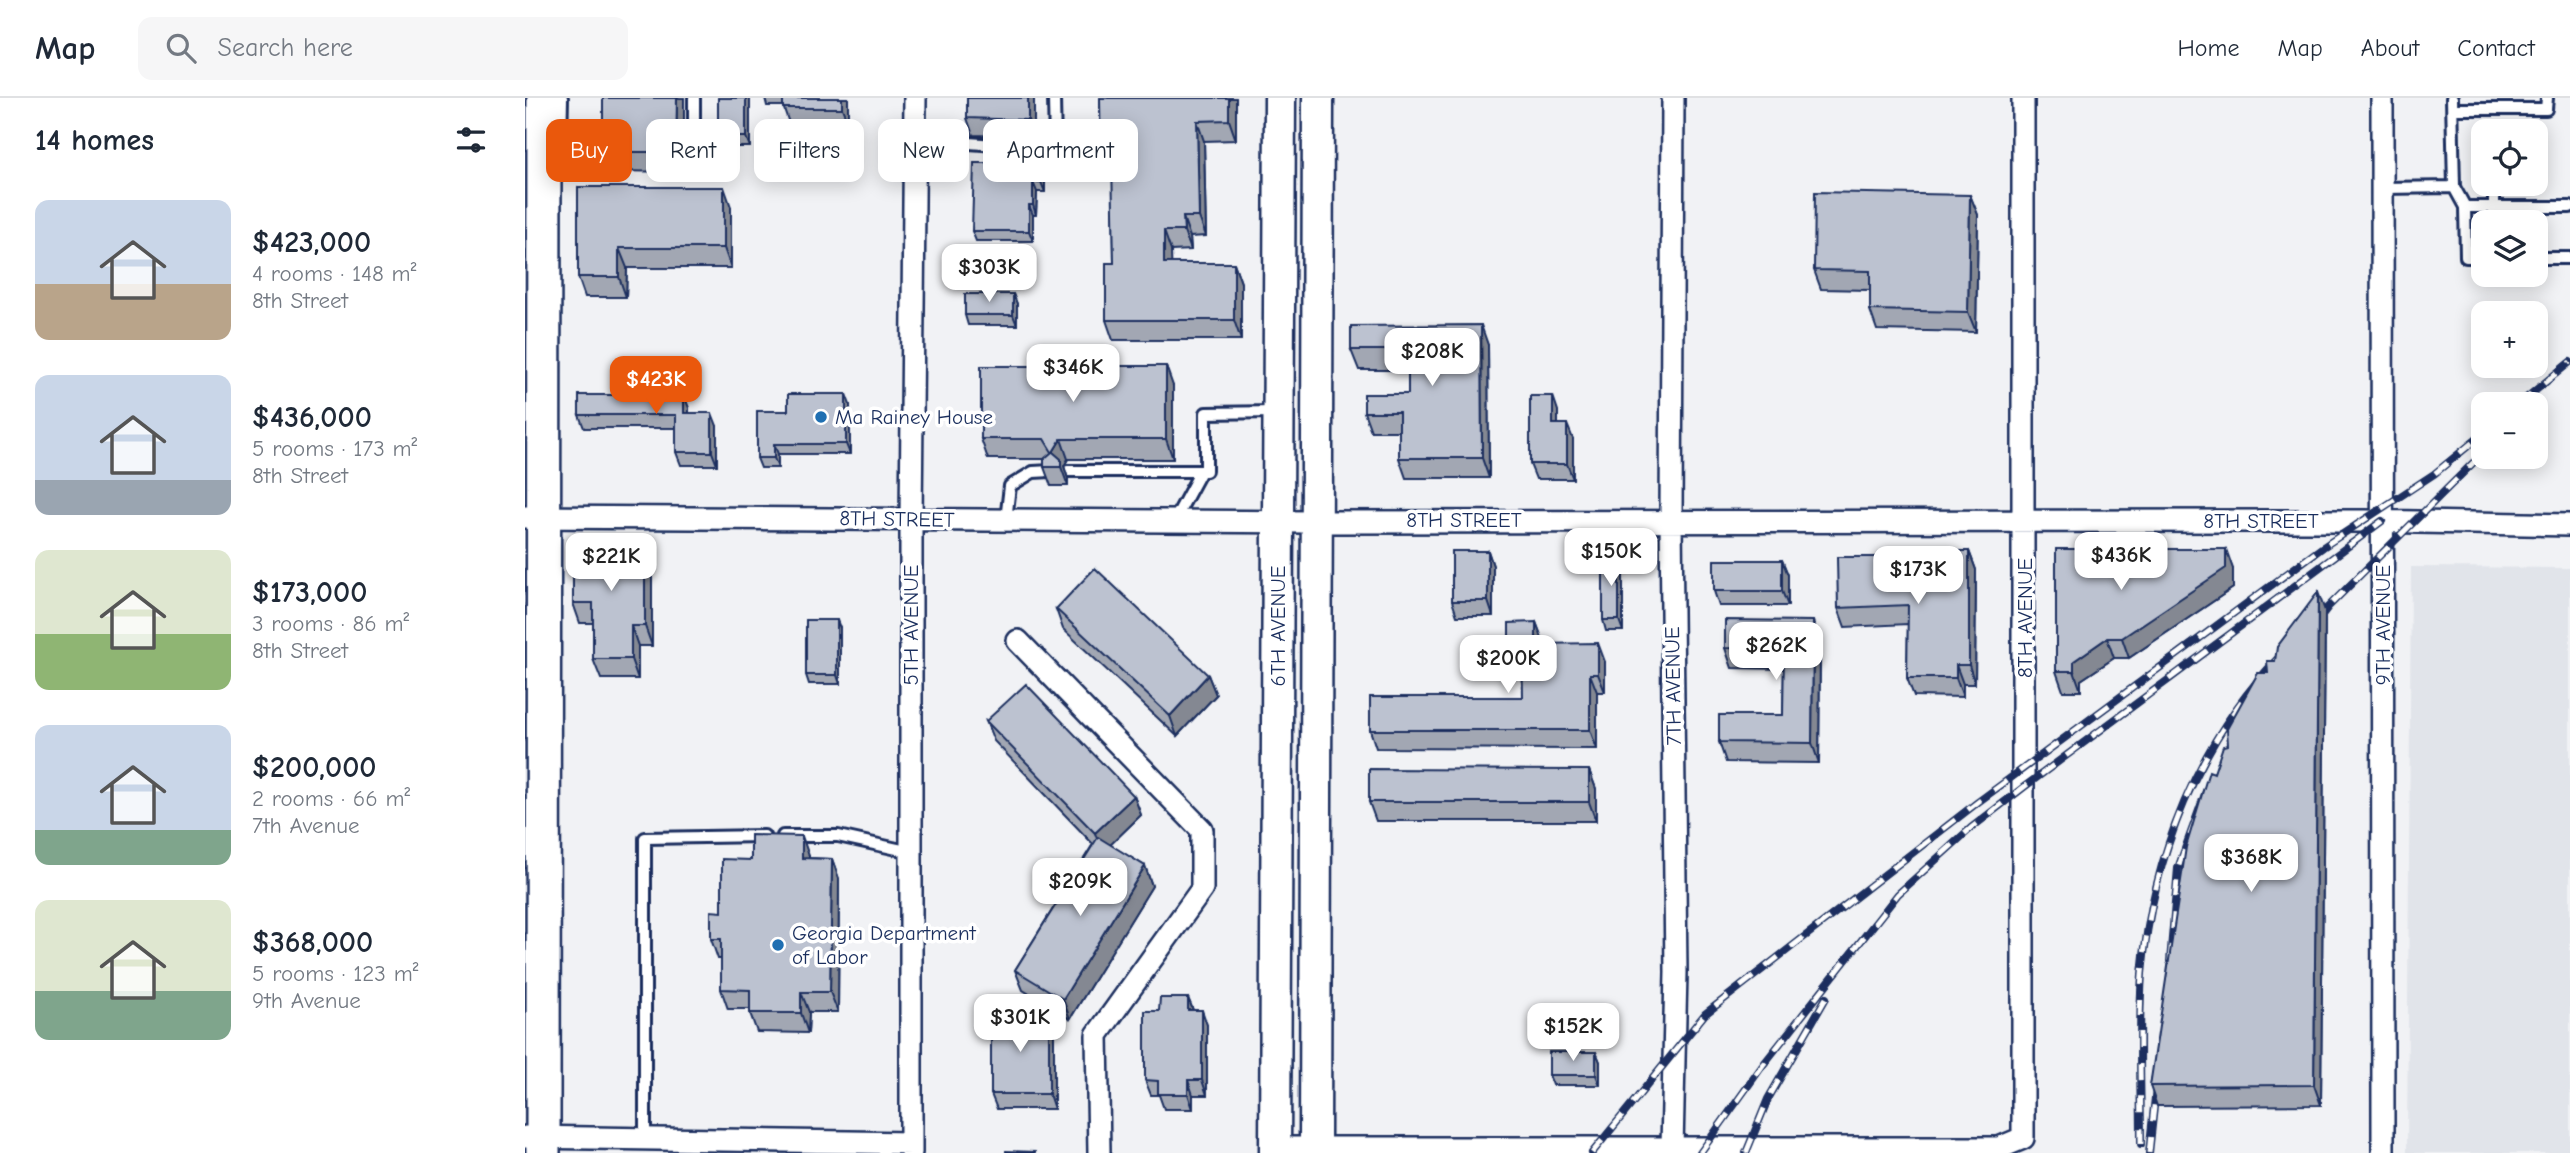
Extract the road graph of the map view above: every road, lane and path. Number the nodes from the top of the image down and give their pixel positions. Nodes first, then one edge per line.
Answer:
1 (544, 98) edge
2 (562, 98) edge
3 (694, 98) edge
4 (915, 98) edge
5 (1054, 98) edge
6 (1280, 98) edge
7 (1318, 98) edge
8 (1673, 98) edge
9 (2022, 98) edge
10 (2382, 98) edge
11 (2547, 98) edge
12 (2453, 103) edge
13 (2497, 108) edge
14 (694, 119) edge
15 (915, 119) edge
16 (969, 143) edge
17 (915, 182) edge
18 (2455, 187) junction
19 (2382, 188) junction
20 (543, 189) junction
21 (2494, 196) edge
22 (2465, 206) junction
23 (2494, 207) junction
24 (2519, 207) joint
25 (2570, 208) edge
26 (2471, 257) edge
27 (2548, 258) edge
28 (2570, 258) edge
29 (1279, 412) junction
30 (1051, 471) edge
31 (1068, 471) dead end
32 (1201, 471) junction
33 (533, 517) edge
34 (911, 520) junction
35 (1006, 520) junction
36 (1174, 521) junction
37 (1671, 521) junction
38 (2382, 521) junction
39 (1278, 522) junction
40 (1317, 522) junction
41 (2025, 523) junction
42 (2570, 525) edge
43 (1018, 641) dead end
44 (911, 852) junction
45 (645, 1139) junction
46 (537, 1143) edge
47 (680, 1146) edge
48 (911, 1148) edge
49 (1672, 1148) junction
50 (1275, 1151) edge
51 (1315, 1151) edge
52 (1099, 1153) edge
53 (2383, 1153) edge

1 - 20 main road
2 - 20 lane
3 - 14 lane
4 - 15 street, 5TH AVENUE
5 - 16 lane
6 - 29 main road, 6TH AVENUE
7 - 40 main road, 6TH AVENUE
8 - 37 street, 7TH AVENUE
9 - 41 street, 8TH AVENUE
10 - 19 street, 9TH AVENUE
11 - 13 lane
12 - 13 lane
12 - 18 lane
17 - 34 street, 5TH AVENUE
18 - 19 lane
18 - 22 lane
19 - 38 street, 9TH AVENUE
20 - 33 main road
21 - 23 lane
22 - 23 lane
22 - 26 lane
23 - 24 lane
24 - 25 lane
27 - 28 lane
29 - 32 lane
29 - 39 main road, 6TH AVENUE
30 - 35 lane
31 - 32 lane
32 - 36 lane
33 - 34 street, 8TH STREET
33 - 46 main road
34 - 35 street, 8TH STREET
34 - 44 street, 5TH AVENUE
35 - 36 street, 8TH STREET
36 - 39 street, 8TH STREET
37 - 40 street, 8TH STREET
37 - 41 street, 8TH STREET
37 - 49 street, 7TH AVENUE
38 - 41 street, 8TH STREET
38 - 42 street, 8TH STREET
38 - 53 street, 9TH AVENUE
39 - 40 street, 8TH STREET
39 - 50 main road, 6TH AVENUE
40 - 51 main road, 6TH AVENUE
41 - 49 street, 8TH AVENUE
43 - 52 street
44 - 45 lane
44 - 48 street, 5TH AVENUE
45 - 46 street
45 - 47 street
47 - 48 street
49 - 51 street
50 - 51 street

